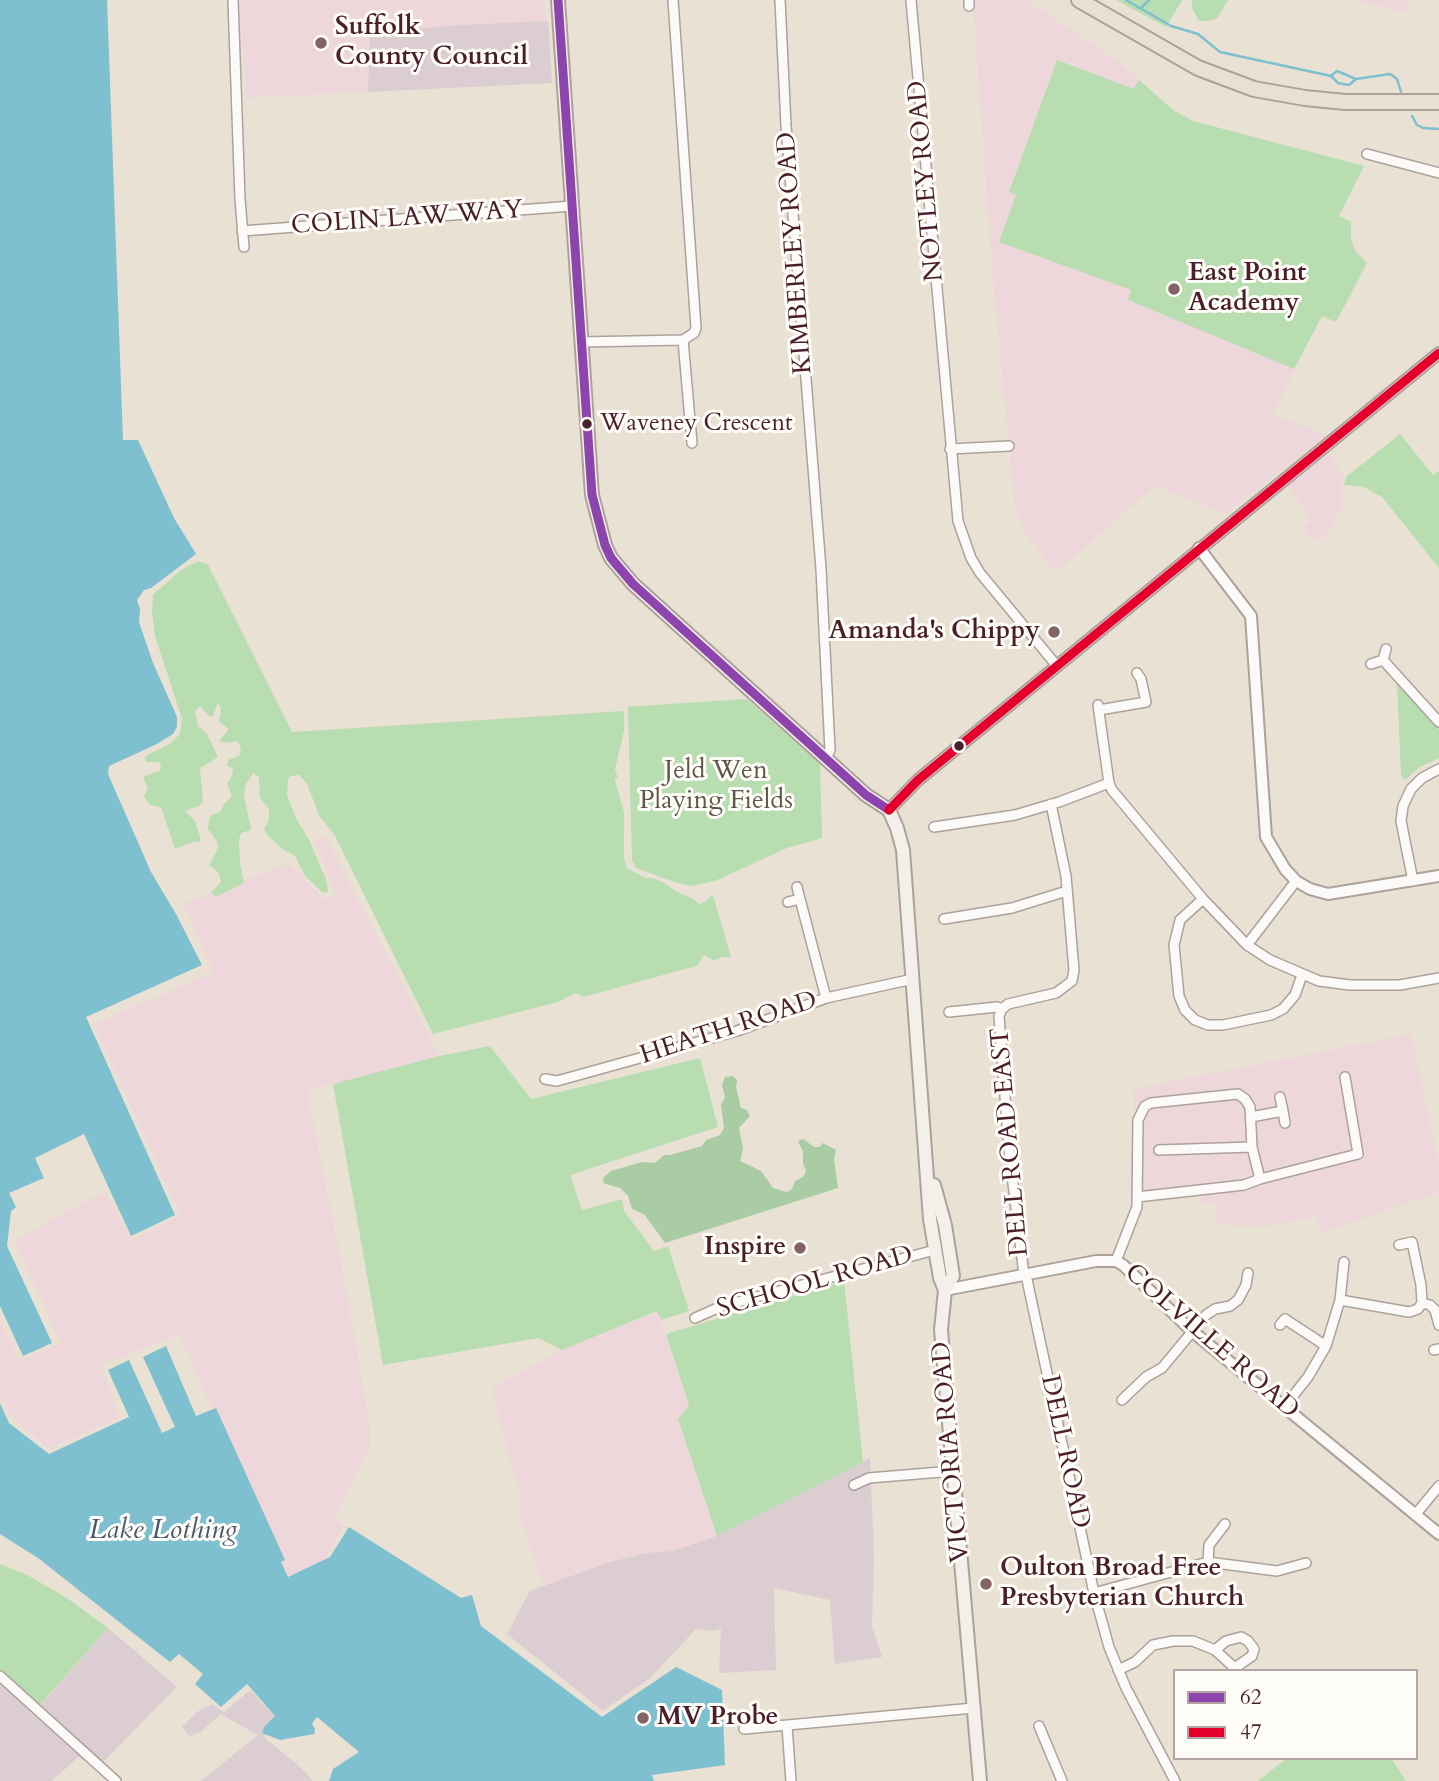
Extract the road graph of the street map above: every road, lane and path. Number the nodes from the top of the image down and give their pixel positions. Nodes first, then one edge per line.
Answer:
1 (233, 0) edge
2 (558, 0) edge
3 (673, 0) edge
4 (780, 0) edge
5 (911, 0) edge
6 (1079, 0) edge
7 (1439, 102) edge
8 (1367, 154) dead end
9 (1439, 173) edge
10 (572, 206) junction
11 (243, 231) junction
12 (244, 247) dead end
13 (683, 340) junction
14 (581, 342) junction
15 (1439, 353) edge
16 (692, 443) dead end
17 (1009, 446) dead end
18 (950, 449) junction
19 (1199, 548) junction
20 (1387, 649) dead end
21 (1383, 660) junction
22 (1371, 664) dead end
23 (1057, 666) junction
24 (1137, 673) dead end
25 (1439, 722) edge
26 (827, 757) junction
27 (1439, 769) edge
28 (1109, 783) junction
29 (1051, 804) junction
30 (889, 810) junction
31 (934, 827) dead end
32 (1439, 876) edge
33 (1296, 881) junction
34 (1413, 881) junction
35 (797, 887) dead end
36 (1067, 891) junction
37 (800, 899) junction
38 (1203, 899) junction
39 (788, 902) dead end
40 (944, 919) dead end
41 (1247, 945) junction
42 (1302, 975) junction
43 (1439, 978) edge
44 (913, 979) junction
45 (826, 998) junction
46 (1002, 1009) junction
47 (949, 1012) dead end
48 (1345, 1077) dead end
49 (545, 1079) dead end
50 (1280, 1097) dead end
51 (1283, 1111) junction
52 (1251, 1117) junction
53 (1285, 1123) dead end
54 (1252, 1147) junction
55 (1159, 1150) dead end
56 (927, 1161) junction
57 (1260, 1179) junction
58 (1137, 1197) junction
59 (1399, 1245) dead end
60 (935, 1250) junction
61 (1116, 1261) junction
62 (1344, 1262) dead end
63 (1248, 1273) dead end
64 (1025, 1275) junction
65 (945, 1290) junction
66 (1340, 1300) junction
67 (1422, 1303) junction
68 (695, 1318) dead end
69 (1285, 1319) dead end
70 (1439, 1325) edge
71 (1192, 1331) junction
72 (1326, 1346) junction
73 (1122, 1400) dead end
74 (1285, 1406) junction
75 (953, 1471) junction
76 (853, 1485) dead end
77 (1439, 1486) edge
78 (1415, 1515) junction
79 (1225, 1524) dead end
80 (1439, 1534) edge
81 (1208, 1562) junction
82 (1306, 1563) dead end
83 (1094, 1592) junction
84 (1215, 1650) junction
85 (1237, 1669) edge
86 (1118, 1670) junction
87 (0, 1676) edge
88 (974, 1708) junction
89 (787, 1726) junction
90 (1040, 1726) dead end
91 (744, 1729) dead end
92 (116, 1781) edge
93 (791, 1781) edge
94 (981, 1781) edge
95 (1062, 1781) edge
96 (1175, 1781) edge

1 - 11 street
2 - 10 main road
3 - 13 street
4 - 26 street, KIMBERLEY ROAD
5 - 18 street, NOTLEY ROAD
6 - 7 highway
8 - 9 street
10 - 11 street, COLIN LAW WAY
10 - 14 main road
11 - 12 street
13 - 14 street
13 - 16 street
14 - 26 main road
15 - 19 street
17 - 18 street
18 - 23 street, NOTLEY ROAD
19 - 23 street
19 - 33 street
20 - 21 street
21 - 22 street
21 - 25 street
23 - 30 street
24 - 28 street
26 - 30 main road
27 - 34 street
28 - 29 street
28 - 38 street
29 - 31 street
29 - 36 street
30 - 44 main road, VICTORIA ROAD
32 - 34 street
33 - 34 street
33 - 41 street
35 - 37 street
36 - 40 street
36 - 46 street
37 - 39 street
37 - 45 street
38 - 41 street
38 - 42 street
41 - 42 street
42 - 43 street
44 - 45 street, HEATH ROAD
44 - 56 main road, VICTORIA ROAD
45 - 49 street, HEATH ROAD
46 - 47 street
46 - 64 street, DELL ROAD EAST
48 - 57 street
50 - 51 street
51 - 52 street
51 - 53 street
52 - 54 street
52 - 58 street
54 - 55 street
54 - 57 street
56 - 60 main road, VICTORIA ROAD
56 - 65 main road, VICTORIA ROAD
57 - 58 street
58 - 61 street
59 - 67 street
60 - 65 main road, VICTORIA ROAD
60 - 68 street, SCHOOL ROAD
61 - 64 street, COLVILLE ROAD
61 - 71 street, COLVILLE ROAD
62 - 66 street
63 - 71 street
64 - 65 street, COLVILLE ROAD
64 - 83 street, DELL ROAD
65 - 75 main road, VICTORIA ROAD
66 - 67 street
66 - 72 street
67 - 70 street
69 - 72 street
71 - 73 street
71 - 74 street, COLVILLE ROAD
72 - 74 street
74 - 78 street, COLVILLE ROAD
75 - 76 street
75 - 88 main road, VICTORIA ROAD
77 - 78 street
78 - 80 street, COLVILLE ROAD
79 - 81 street
81 - 82 street
81 - 83 street
83 - 86 street, DELL ROAD
84 - 85 street
84 - 85 street
84 - 86 street
86 - 96 street, DELL ROAD
87 - 92 street
88 - 89 street
88 - 94 main road, VICTORIA ROAD
89 - 91 street
89 - 93 street
90 - 95 street

